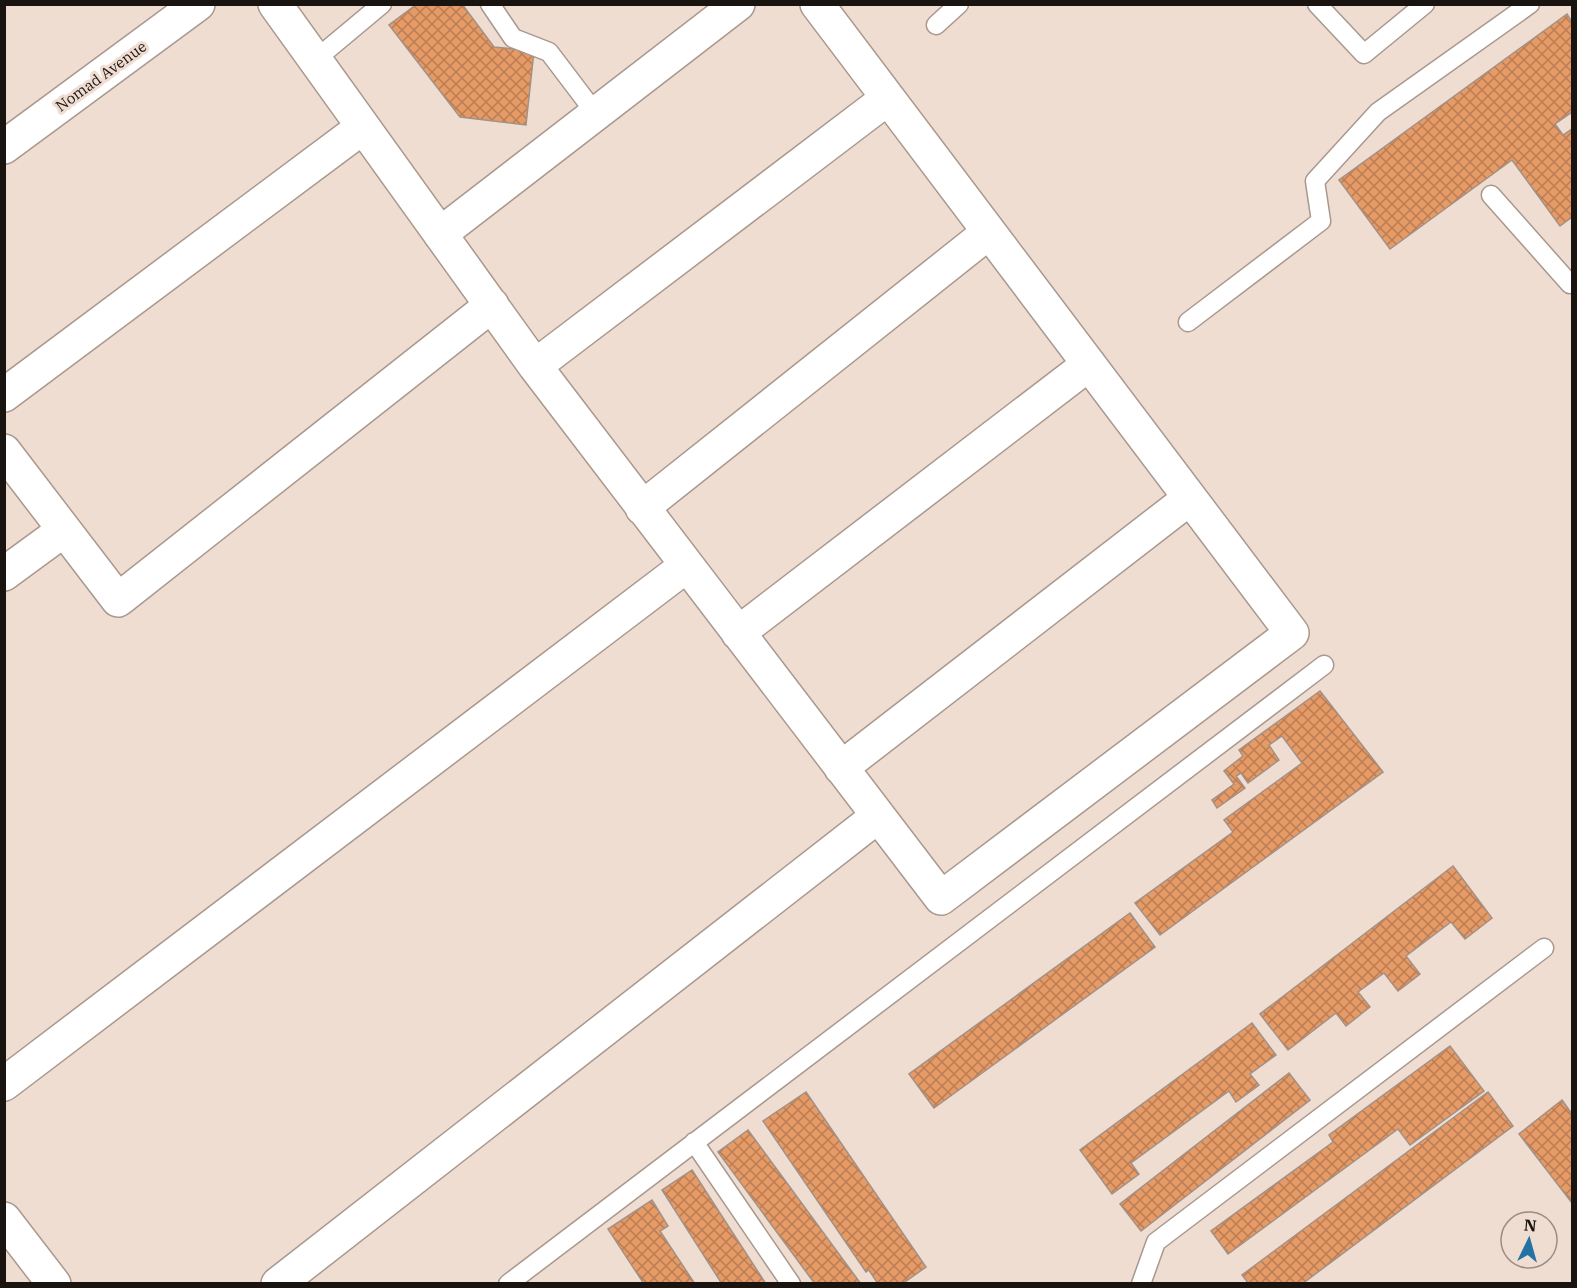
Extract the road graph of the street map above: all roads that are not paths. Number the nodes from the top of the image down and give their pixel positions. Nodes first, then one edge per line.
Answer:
1 (198, 4) edge
2 (275, 4) edge
3 (382, 4) edge
4 (490, 4) edge
5 (738, 4) edge
6 (817, 4) edge
7 (959, 4) edge
8 (1317, 4) edge
9 (1425, 4) edge
10 (1530, 4) edge
11 (936, 25) dead end
12 (315, 60) junction
13 (888, 98) junction
14 (596, 114) junction
15 (363, 127) junction
16 (4, 147) edge
17 (1491, 195) dead end
18 (989, 232) junction
19 (440, 234) junction
20 (1572, 284) edge
21 (492, 305) junction
22 (1188, 322) dead end
23 (1089, 364) junction
24 (535, 366) junction
25 (4, 395) edge
26 (4, 451) edge
27 (1190, 498) junction
28 (642, 508) junction
29 (64, 530) junction
30 (686, 566) junction
31 (4, 574) edge
32 (738, 633) junction
33 (1324, 665) dead end
34 (841, 768) junction
35 (878, 816) junction
36 (1544, 948) dead end
37 (4, 1084) edge
38 (694, 1142) junction
39 (4, 1219) edge
40 (54, 1284) edge
41 (278, 1284) edge
42 (508, 1284) edge
43 (791, 1284) edge
44 (1141, 1284) edge

1 - 16 street, Nomad Avenue
2 - 12 street
3 - 12 lane
4 - 14 lane
5 - 14 street
6 - 13 street
7 - 11 lane
8 - 9 lane
10 - 22 lane
12 - 15 street
13 - 18 street
13 - 24 street
14 - 19 street
15 - 19 street
15 - 25 street
17 - 20 lane
18 - 23 street
18 - 28 street
19 - 21 street
21 - 24 street
21 - 29 street
23 - 27 street
23 - 32 street
24 - 28 street
26 - 29 street
27 - 34 street
27 - 35 street
28 - 30 street
29 - 31 street
30 - 32 street
30 - 37 street
32 - 34 street
33 - 38 lane
34 - 35 street
35 - 41 street
36 - 44 lane
38 - 42 lane
38 - 43 lane
39 - 40 street

